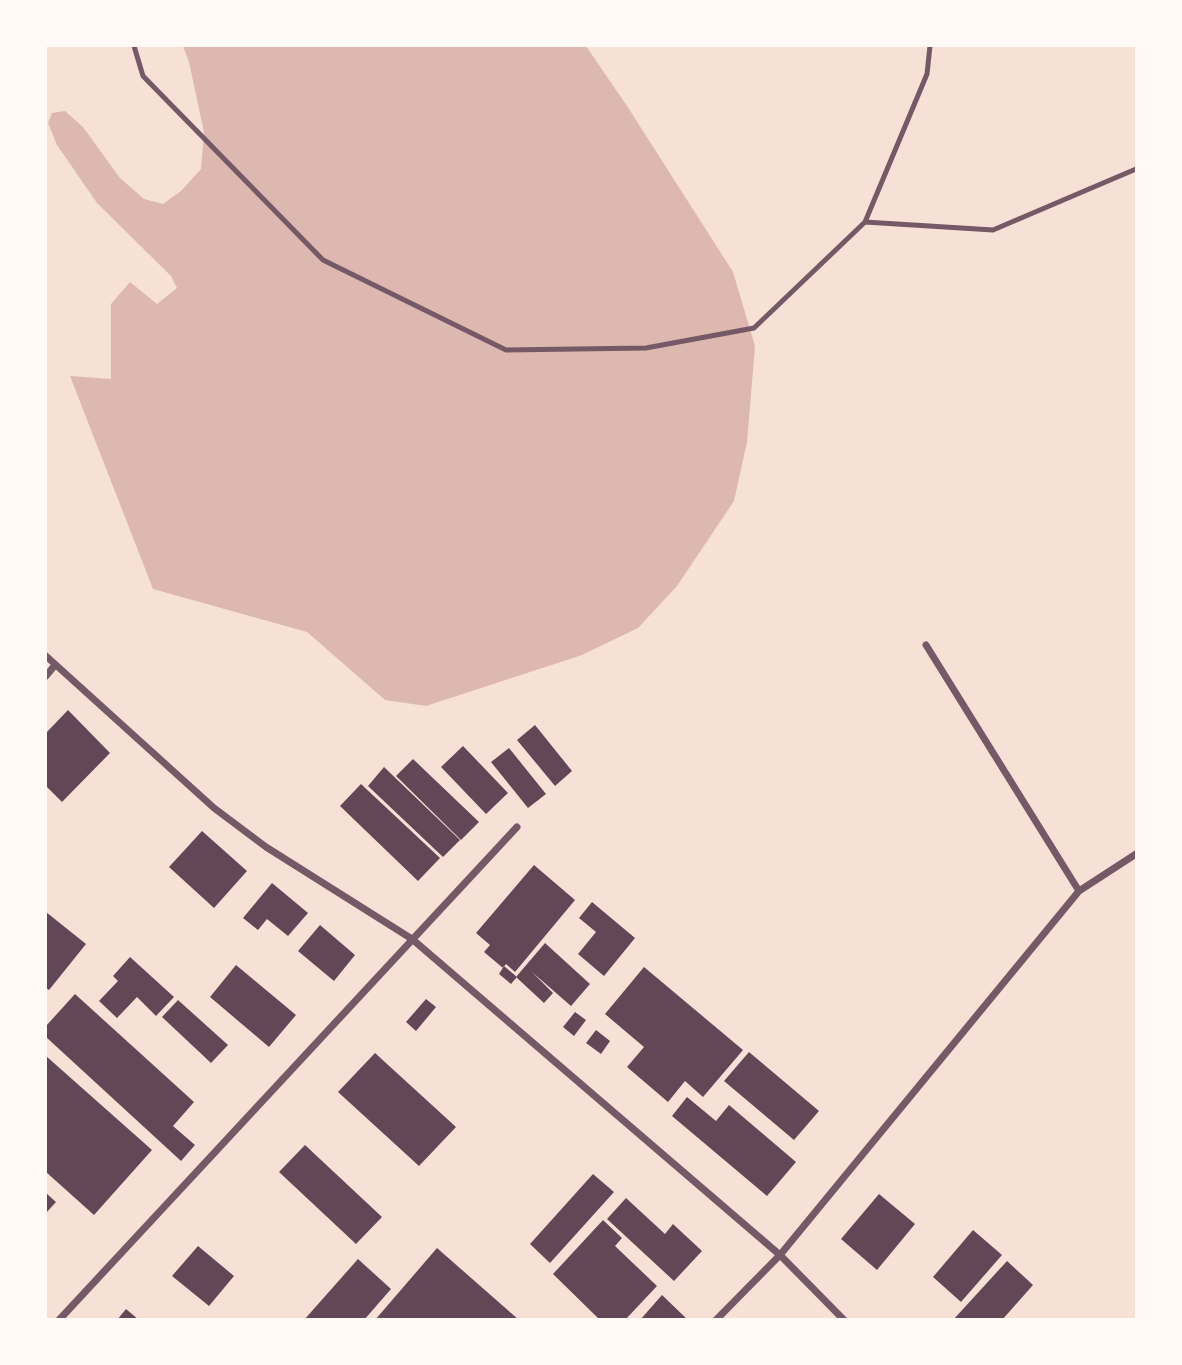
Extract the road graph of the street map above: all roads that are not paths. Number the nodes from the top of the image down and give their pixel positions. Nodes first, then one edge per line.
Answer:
1 (134, 46) edge
2 (930, 46) edge
3 (1136, 169) edge
4 (865, 222) junction
5 (926, 645) dead end
6 (46, 656) edge
7 (55, 665) junction
8 (46, 676) edge
9 (517, 827) dead end
10 (1136, 854) edge
11 (1079, 891) junction
12 (412, 939) junction
13 (780, 1255) junction
14 (59, 1320) edge
15 (716, 1320) edge
16 (844, 1320) edge

1 - 4 lane
2 - 4 lane
3 - 4 lane
5 - 11 street
6 - 7 street
7 - 8 street
7 - 12 street
9 - 12 street
10 - 11 street
11 - 13 street
12 - 13 street
12 - 14 street
13 - 15 street
13 - 16 street

